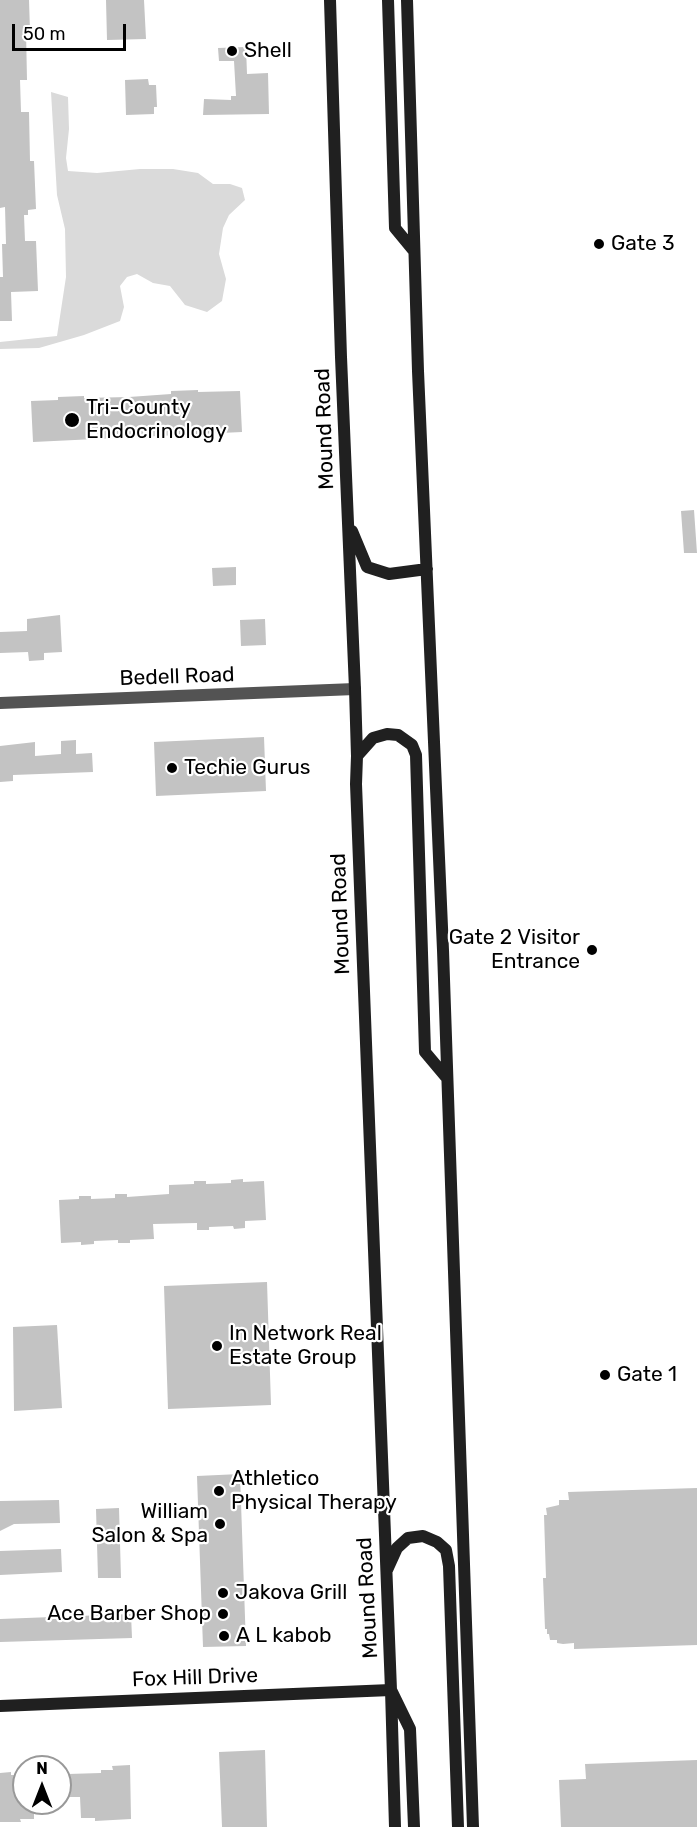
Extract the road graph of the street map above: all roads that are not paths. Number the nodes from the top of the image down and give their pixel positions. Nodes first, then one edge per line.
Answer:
1 (330, 0) edge
2 (388, 0) edge
3 (407, 0) edge
4 (414, 251) junction
5 (348, 522) junction
6 (427, 569) junction
7 (355, 689) junction
8 (0, 703) edge
9 (357, 756) junction
10 (446, 1077) junction
11 (386, 1573) junction
12 (392, 1690) junction
13 (0, 1706) edge
14 (395, 1827) edge
15 (414, 1827) edge
16 (458, 1827) edge
17 (473, 1827) edge

1 - 5 main road, Mound Road
2 - 4 main road
3 - 4 main road
4 - 6 main road
5 - 6 main road
5 - 7 main road, Mound Road
6 - 10 main road
7 - 8 street, Bedell Road
7 - 9 main road, Mound Road
9 - 10 main road
9 - 11 main road, Mound Road
10 - 17 main road
11 - 12 main road, Mound Road
11 - 16 main road
12 - 13 main road, Fox Hill Drive
12 - 14 main road, Mound Road
12 - 15 main road

